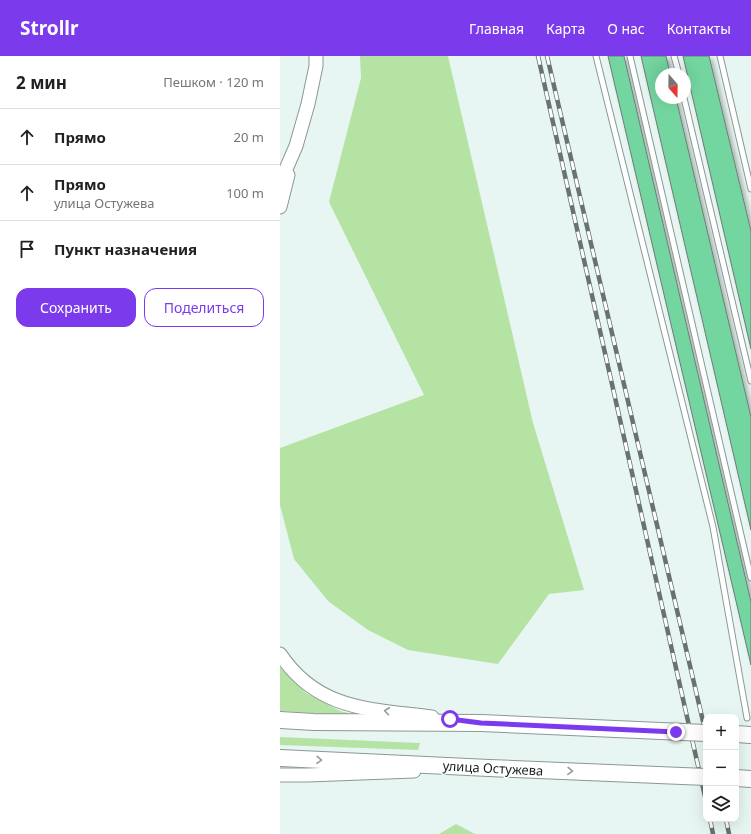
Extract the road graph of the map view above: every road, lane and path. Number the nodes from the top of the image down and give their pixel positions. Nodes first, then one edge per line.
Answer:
1 (316, 56) edge
2 (596, 56) edge
3 (630, 56) edge
4 (674, 56) edge
5 (720, 56) edge
6 (677, 68) edge
7 (685, 104) edge
8 (296, 146) junction
9 (280, 172) edge
10 (280, 183) edge
11 (751, 189) edge
12 (280, 207) edge
13 (751, 381) edge
14 (751, 578) edge
15 (280, 654) edge
16 (747, 718) dead end
17 (280, 720) edge
18 (481, 723) junction
19 (703, 733) edge
20 (739, 734) edge
21 (751, 735) edge
22 (280, 758) edge
23 (489, 768) junction
24 (280, 775) edge
25 (703, 777) edge
26 (739, 778) edge
27 (751, 779) edge

1 - 8 street
2 - 16 lane
3 - 14 lane
4 - 6 lane
5 - 11 lane
7 - 13 lane
8 - 9 street
8 - 10 street
8 - 12 street
18 -> 15 street
17 - 18 main road
18 - 19 main road, bridge
20 - 21 main road
22 -> 23 main road, улица Остужева
23 - 24 street
23 -> 25 main road, улица Остужева, bridge
26 - 27 main road

